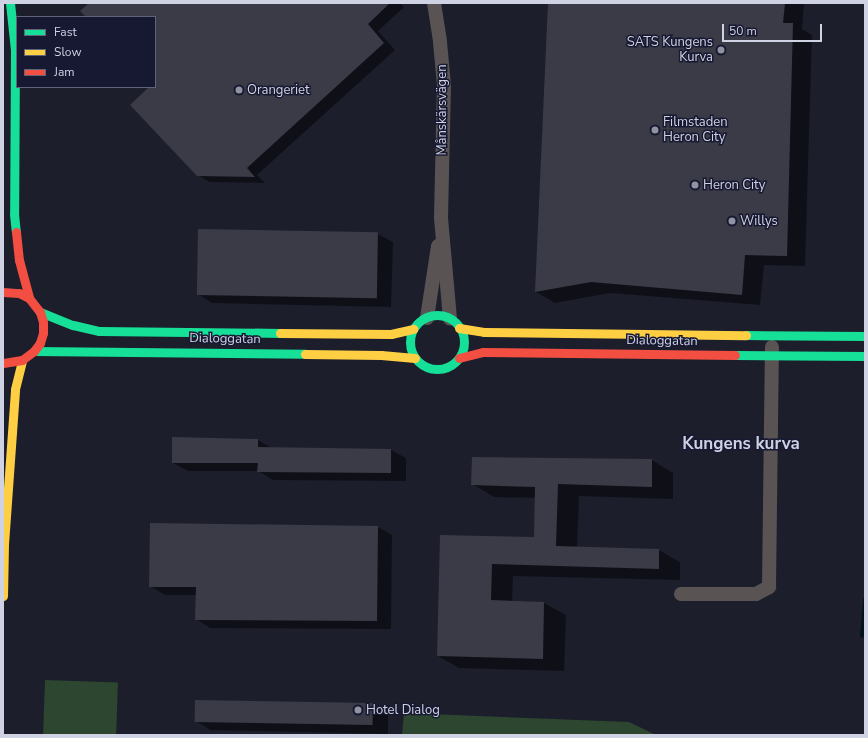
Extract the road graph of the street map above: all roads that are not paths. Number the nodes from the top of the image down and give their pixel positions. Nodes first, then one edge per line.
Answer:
1 (10, 3) edge
2 (434, 3) edge
3 (441, 218) junction
4 (3, 292) edge
5 (29, 298) junction
6 (40, 312) junction
7 (427, 318) junction
8 (454, 324) junction
9 (413, 329) junction
10 (772, 335) junction
11 (865, 336) edge
12 (34, 352) junction
13 (772, 355) junction
14 (865, 356) edge
15 (415, 358) junction
16 (458, 358) junction
17 (22, 360) junction
18 (3, 363) edge
19 (3, 533) edge
20 (4, 544) junction
21 (681, 594) dead end
22 (3, 596) edge

1 - 5 street
2 - 3 street, Månskärsvägen
3 - 7 street, Månskärsvägen
3 - 8 street, Månskärsvägen
4 - 5 street
5 - 6 street
6 - 9 street, Dialoggatan
6 - 12 street
7 - 8 street
7 - 9 street
8 - 10 street, Dialoggatan
8 - 16 street
9 - 15 street
10 - 11 street, Dialoggatan
10 - 13 street
12 - 15 street, Dialoggatan
12 - 17 street
13 - 14 street, Dialoggatan
13 - 16 street, Dialoggatan
13 - 21 street
15 - 16 street
17 - 18 street
17 - 20 street
19 - 20 street
20 - 22 street

